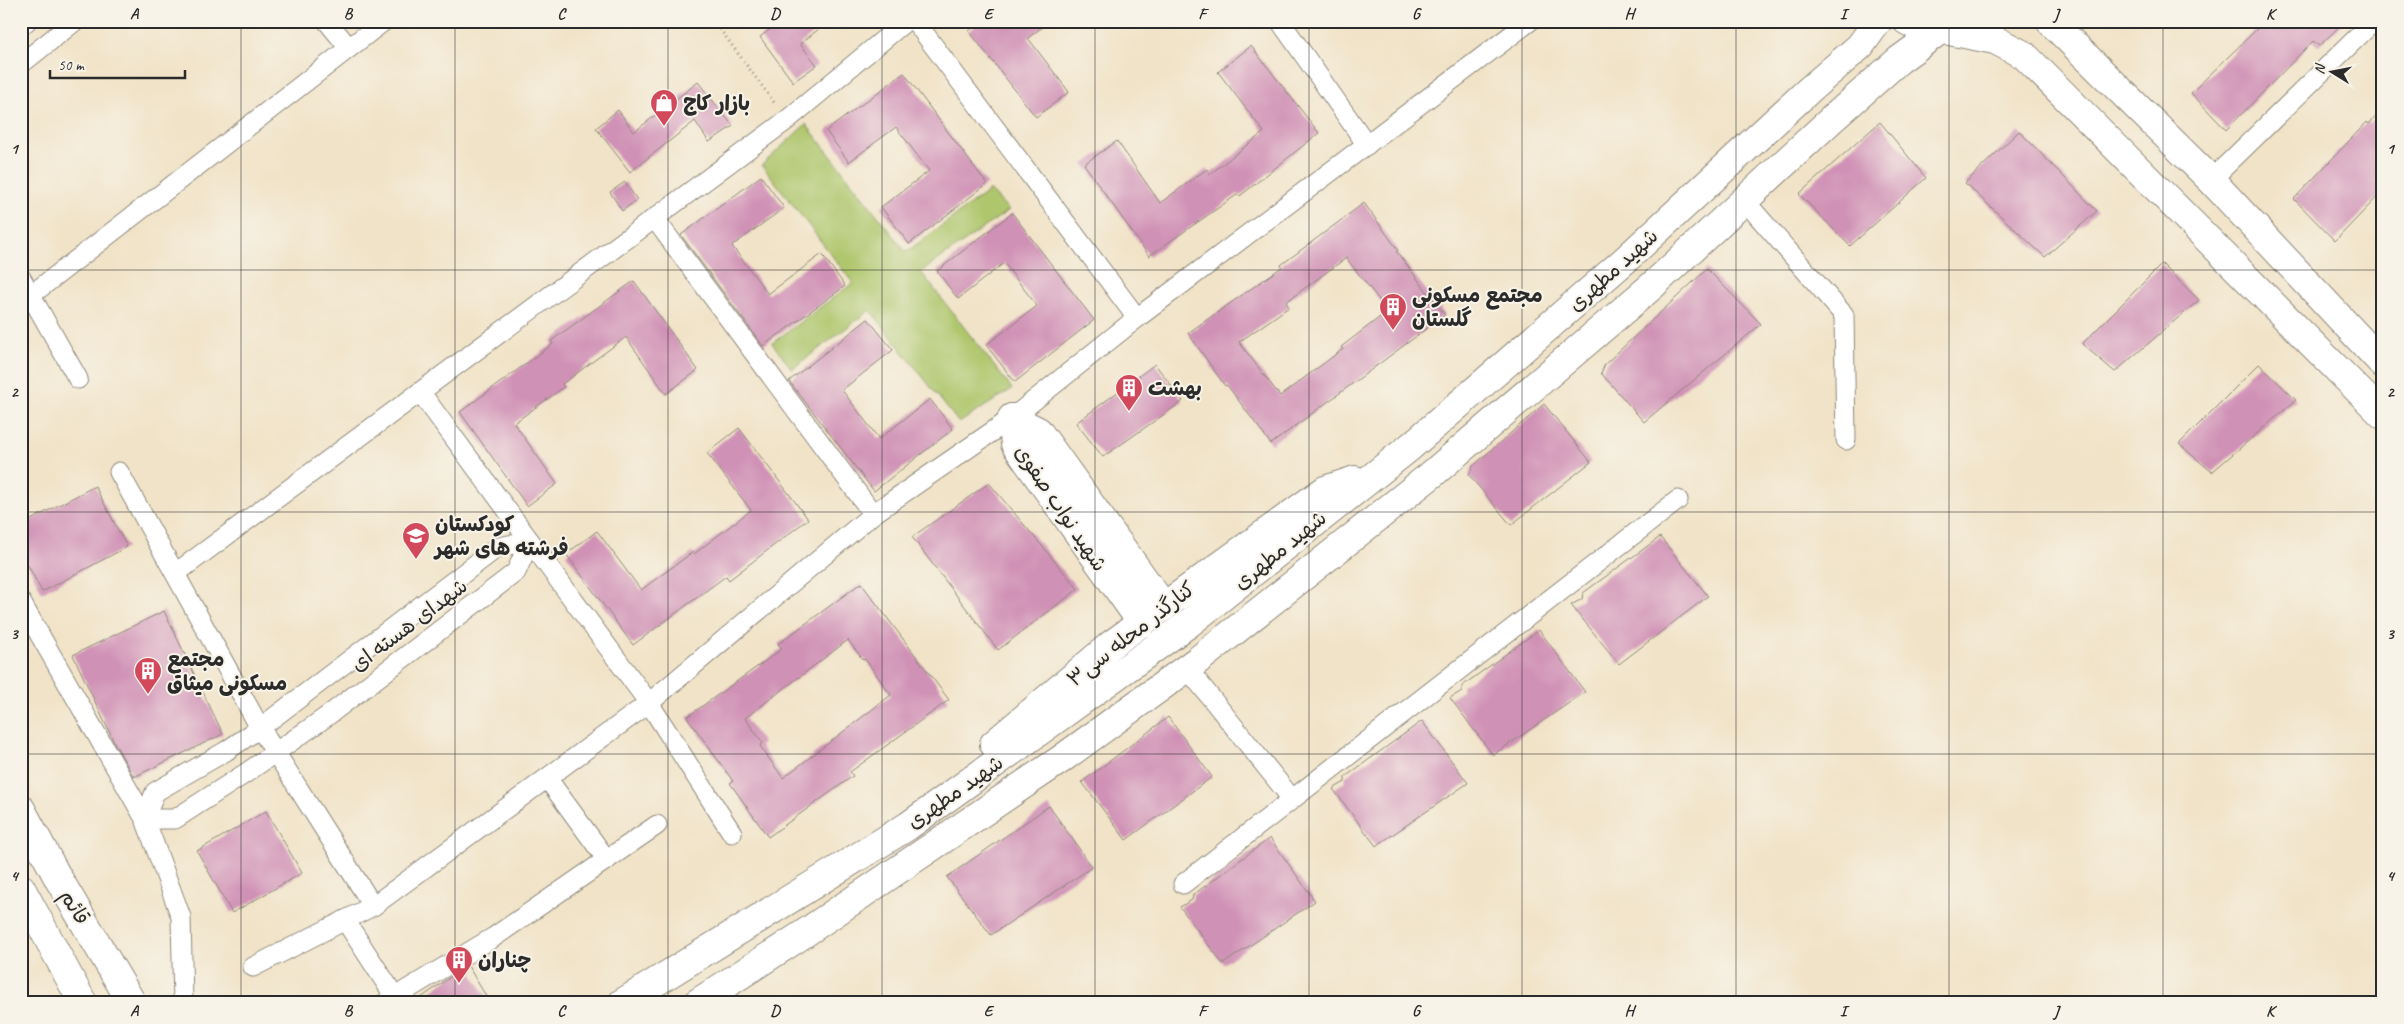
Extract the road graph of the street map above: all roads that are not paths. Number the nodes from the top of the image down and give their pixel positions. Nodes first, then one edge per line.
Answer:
1 (27, 21) edge
2 (75, 21) edge
3 (327, 21) edge
4 (384, 21) edge
5 (906, 21) edge
6 (915, 21) edge
7 (1280, 21) edge
8 (1530, 21) edge
9 (1878, 21) edge
10 (1907, 21) edge
11 (2050, 21) edge
12 (2374, 21) edge
13 (21, 26) edge
14 (1951, 27) edge
15 (349, 48) junction
16 (21, 64) edge
17 (1839, 64) junction
18 (1860, 95) junction
19 (1367, 145) junction
20 (2211, 180) junction
21 (1744, 200) junction
22 (655, 218) junction
23 (21, 278) edge
24 (31, 295) junction
25 (1137, 318) junction
26 (2383, 364) edge
27 (78, 379) dead end
28 (421, 393) junction
29 (2383, 415) edge
30 (1012, 418) junction
31 (1846, 440) dead end
32 (119, 472) dead end
33 (1376, 474) junction
34 (1678, 500) dead end
35 (873, 514) junction
36 (530, 541) junction
37 (176, 573) junction
38 (1142, 577) junction
39 (1117, 590) junction
40 (21, 602) edge
41 (1164, 607) junction
42 (1142, 623) junction
43 (1187, 668) junction
44 (649, 703) junction
45 (260, 728) junction
46 (275, 752) junction
47 (547, 778) junction
48 (1292, 799) junction
49 (21, 809) edge
50 (145, 819) junction
51 (657, 826) dead end
52 (908, 826) junction
53 (732, 833) dead end
54 (607, 860) junction
55 (1183, 884) dead end
56 (21, 888) edge
57 (373, 906) junction
58 (345, 920) junction
59 (253, 967) dead end
60 (390, 1000) edge
61 (84, 1003) edge
62 (132, 1003) edge
63 (183, 1003) edge
64 (622, 1003) edge
65 (697, 1003) edge

1 - 13 street
2 - 16 street
3 - 15 street
4 - 15 street
5 - 22 street
6 - 25 street
7 - 19 street
8 - 19 street
9 - 17 main road, شهید مطهری
10 - 14 main road
11 - 20 main road
12 - 20 street
14 - 18 main road, شهید مطهری
14 - 29 main road
15 - 24 street
17 - 18 main road
17 - 33 main road, شهید مطهری
18 - 21 main road, شهید مطهری
19 - 25 street
20 - 26 main road
21 - 31 street
21 - 43 main road, شهید مطهری
22 - 28 street
22 - 35 street
23 - 24 street
24 - 27 street
25 - 30 street
28 - 36 street
28 - 37 street
30 - 35 street
30 - 38 main road, شهید نواب صفوی
30 - 39 main road, شهید نواب صفوی
32 - 37 street
33 - 41 main road, کنارگذر محله سی۳
33 - 52 main road, شهید مطهری
34 - 48 street
35 - 44 street
36 - 44 street
36 - 45 street, شهدای هسته ای
36 - 46 street, شهدای هسته ای
37 - 45 street
38 - 39 main road
38 - 41 main road, شهید نواب صفوی
39 - 42 main road, شهید نواب صفوی
40 - 50 street
41 - 42 main road, کنارگذر محله سی۳
42 - 52 main road, کنارگذر محله سی۳
43 - 48 street
43 - 65 main road, شهید مطهری
44 - 47 street
44 - 53 street
45 - 46 street
45 - 50 street, شهدای هسته ای
46 - 50 street, شهدای هسته ای
46 - 57 street
47 - 54 street
47 - 57 street
48 - 55 street
49 - 62 main road, قائم
50 - 63 street
51 - 54 street
52 - 64 main road, شهید مطهری
54 - 60 street
56 - 61 main road, قائم
57 - 58 street
58 - 59 street
58 - 60 street

